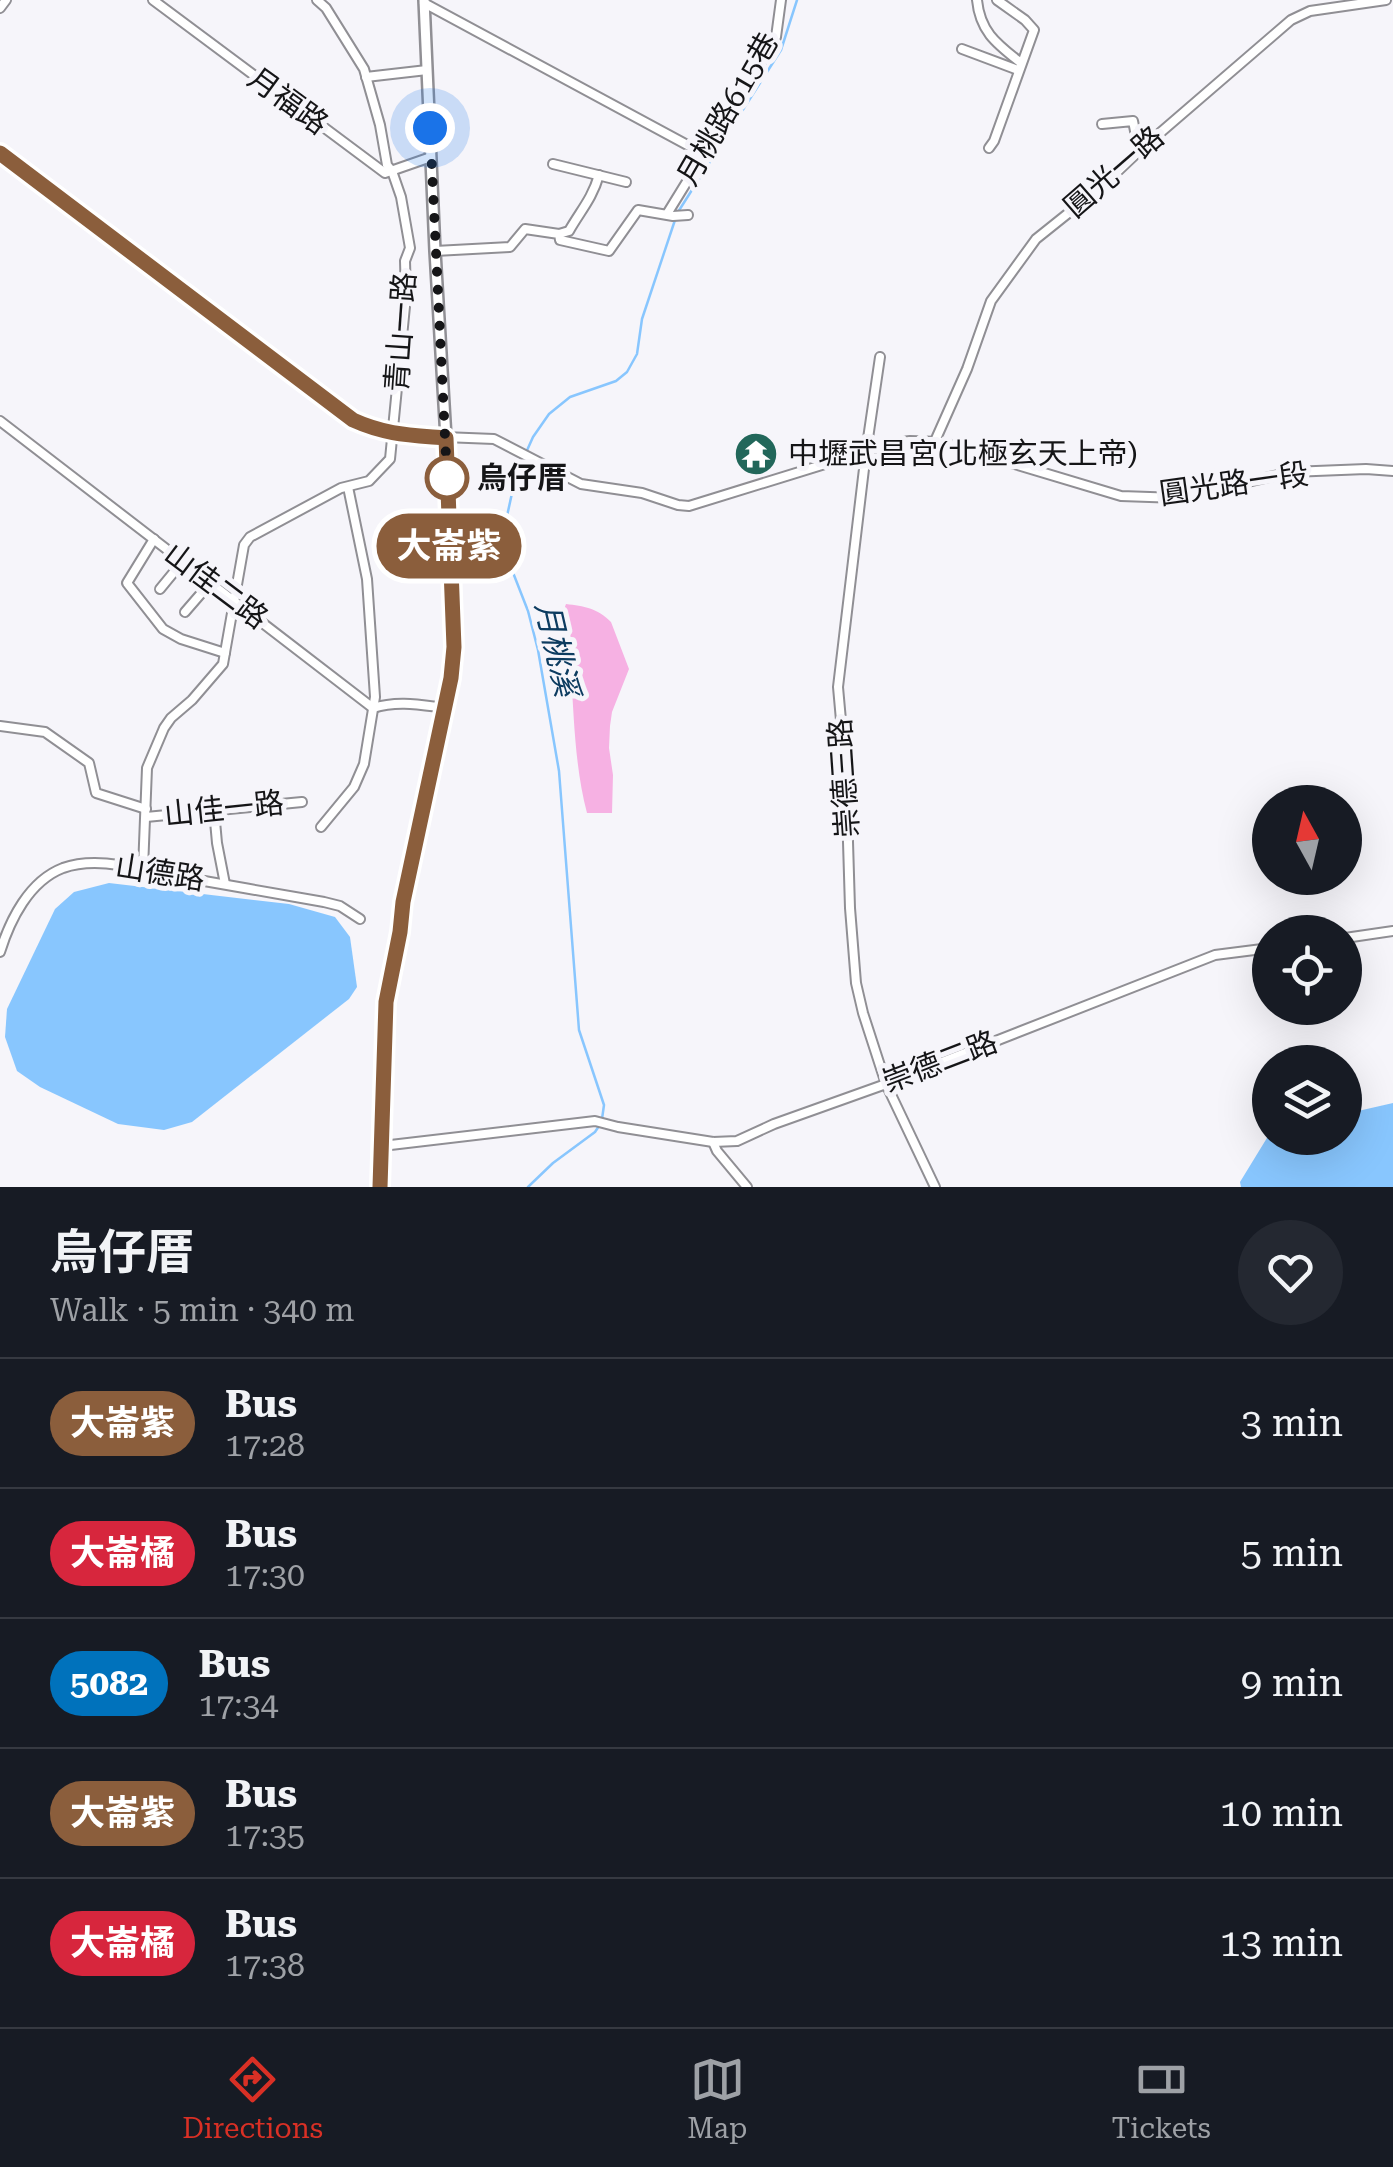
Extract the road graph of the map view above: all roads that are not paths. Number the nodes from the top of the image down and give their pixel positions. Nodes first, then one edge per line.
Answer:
1 (6, 0) edge
2 (153, 0) edge
3 (317, 0) edge
4 (782, 0) edge
5 (977, 0) edge
6 (996, 0) edge
7 (1386, 0) edge
8 (424, 1) edge
9 (0, 8) edge
10 (962, 49) dead end
11 (1019, 67) junction
12 (427, 70) junction
13 (366, 77) junction
14 (1102, 124) dead end
15 (989, 148) dead end
16 (1139, 151) junction
17 (0, 153) edge
18 (704, 154) junction
19 (432, 157) junction
20 (552, 164) dead end
21 (392, 171) junction
22 (599, 175) junction
23 (626, 182) dead end
24 (670, 215) junction
25 (688, 215) dead end
26 (559, 234) junction
27 (435, 251) junction
28 (880, 357) dead end
29 (0, 421) edge
30 (393, 434) junction
31 (446, 438) junction
32 (935, 442) junction
33 (866, 452) junction
34 (1393, 471) edge
35 (348, 486) junction
36 (154, 539) junction
37 (183, 561) junction
38 (211, 582) junction
39 (160, 589) dead end
40 (236, 601) junction
41 (186, 612) dead end
42 (225, 653) junction
43 (373, 708) junction
44 (446, 708) junction
45 (0, 726) edge
46 (302, 802) dead end
47 (214, 810) junction
48 (146, 813) junction
49 (320, 827) dead end
50 (143, 870) junction
51 (226, 884) junction
52 (360, 919) dead end
53 (4, 928) edge
54 (1393, 932) edge
55 (1362, 936) edge
56 (1252, 950) edge
57 (0, 952) edge
58 (886, 1084) junction
59 (713, 1142) junction
60 (382, 1146) junction
61 (380, 1187) edge
62 (747, 1187) edge
63 (935, 1187) edge

1 - 9 street
2 - 21 street, 月福路
3 - 13 street, 青山一路
4 - 18 street, 月桃路615巷
5 - 11 street
6 - 11 street
7 - 16 street, 圓光一路
8 - 12 street
8 - 18 street
10 - 11 street
11 - 15 street
12 - 13 street
12 - 19 street
13 - 21 street, 青山一路
14 - 16 street
16 - 32 street, 圓光一路
17 - 30 street, 圓光路一段
18 - 24 street, 月桃路615巷
19 - 21 street
19 - 27 street
20 - 22 street
21 - 30 street, 青山一路
22 - 23 street
22 - 26 street
24 - 25 street
24 - 26 street
26 - 27 street
27 - 31 street
28 - 33 street, 崇德三路
29 - 36 street, 山佳二路
30 - 31 street, 圓光路一段
30 - 35 street, 青山一路
31 - 33 street, 圓光路一段
31 - 44 street
32 - 33 street, 圓光路一段
32 - 34 street, 圓光路一段
33 - 58 street, 崇德三路
35 - 40 street, 青山一路
35 - 43 street
36 - 37 street, 山佳二路
36 - 42 street
37 - 38 street, 山佳二路
37 - 39 street
38 - 40 street, 山佳二路
38 - 41 street
40 - 42 street, 青山一路
40 - 43 street, 山佳二路
42 - 48 street, 青山一路
43 - 44 street
43 - 49 street
44 - 60 street
45 - 48 street, 山佳一路
46 - 47 street, 山佳一路
47 - 48 street, 山佳一路
47 - 51 street
48 - 50 street, 青山一路
50 - 51 street, 山德路
50 - 53 street, 山德路
51 - 52 street, 山德路
53 - 57 street, 山德路
54 - 55 street
56 - 58 street, 崇德二路
58 - 59 street, 崇德二路
58 - 63 street, 崇德三路
59 - 60 street, 崇德二路
59 - 62 street
60 - 61 street

